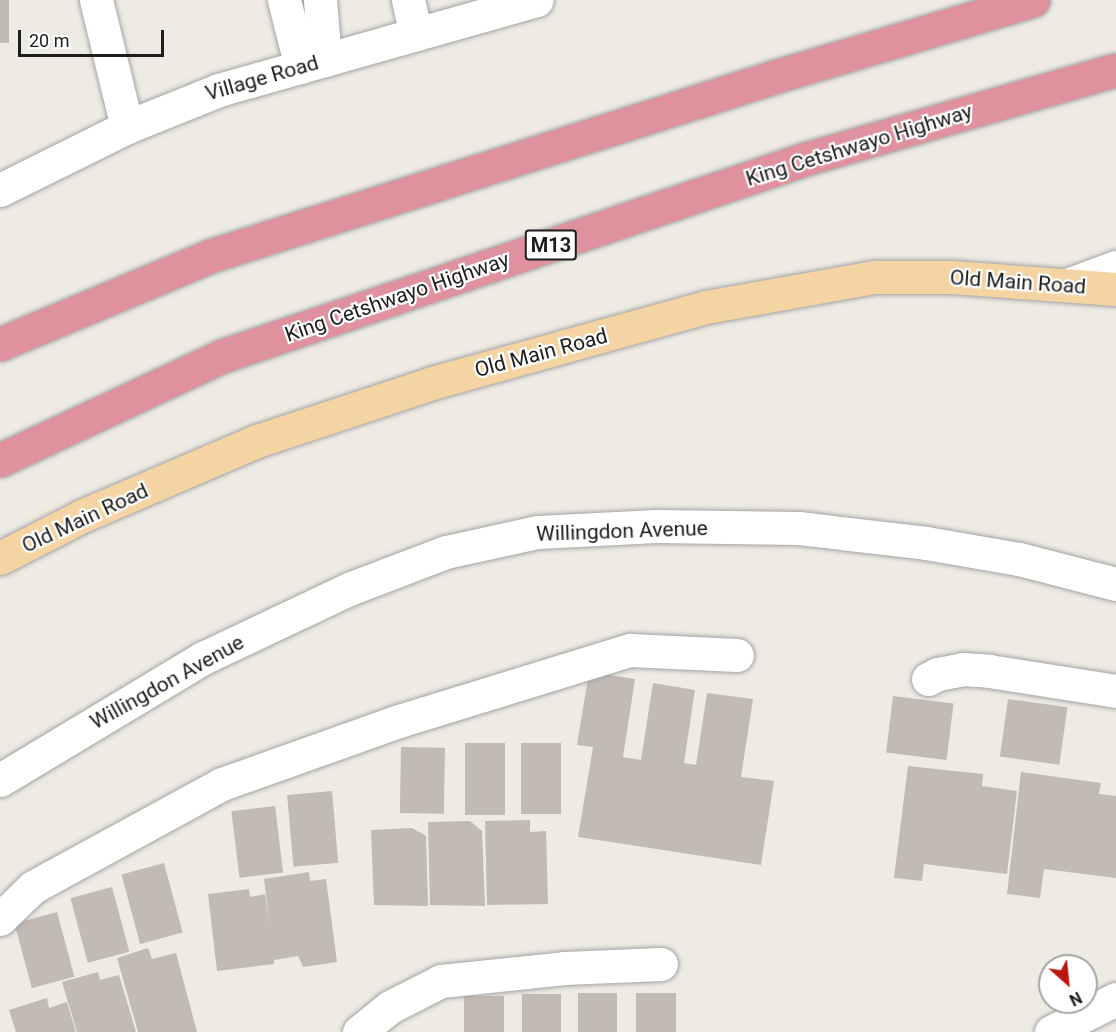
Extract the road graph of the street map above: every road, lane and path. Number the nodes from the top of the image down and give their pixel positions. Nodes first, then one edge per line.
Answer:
1 (96, 0) edge
2 (284, 0) edge
3 (320, 0) edge
4 (408, 0) edge
5 (537, 0) edge
6 (1033, 0) edge
7 (416, 34) junction
8 (313, 63) junction
9 (1116, 70) edge
10 (127, 127) junction
11 (0, 190) edge
12 (1115, 284) edge
13 (0, 344) edge
14 (0, 460) edge
15 (0, 558) edge
16 (1116, 584) edge
17 (737, 656) dead end
18 (928, 679) dead end
19 (1116, 691) edge
20 (0, 780) edge
21 (0, 919) edge
22 (661, 964) dead end
23 (1116, 999) edge
24 (359, 1032) edge
25 (1051, 1032) edge

1 - 10 street
2 - 8 street
3 - 8 street
4 - 7 street
5 - 7 street, Village Road
6 - 13 highway
7 - 8 street, Village Road
8 - 10 street, Village Road
9 - 14 highway, King Cetshwayo Highway / M13
10 - 11 street, Village Road
12 - 15 main road, Old Main Road
16 - 20 street, Willingdon Avenue
17 - 21 street
18 - 19 street
22 - 24 street
23 - 25 street

